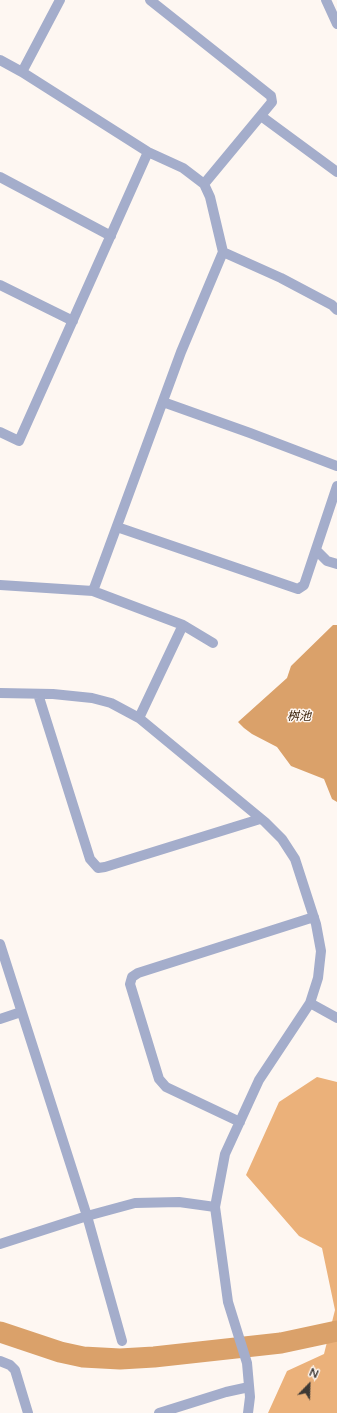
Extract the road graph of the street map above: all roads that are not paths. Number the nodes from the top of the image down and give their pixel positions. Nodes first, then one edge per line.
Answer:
1 (60, 0) edge
2 (150, 0) edge
3 (326, 0) edge
4 (337, 24) edge
5 (0, 60) edge
6 (22, 72) junction
7 (261, 116) junction
8 (148, 152) junction
9 (337, 172) edge
10 (0, 177) edge
11 (204, 184) junction
12 (111, 236) junction
13 (223, 252) junction
14 (0, 285) edge
15 (337, 310) edge
16 (73, 321) junction
17 (163, 402) junction
18 (0, 432) edge
19 (337, 466) edge
20 (337, 486) edge
21 (117, 528) junction
22 (316, 550) junction
23 (337, 564) edge
24 (0, 585) edge
25 (93, 591) junction
26 (183, 625) junction
27 (213, 643) dead end
28 (0, 693) edge
29 (38, 694) junction
30 (139, 718) junction
31 (260, 819) junction
32 (314, 917) junction
33 (0, 944) edge
34 (310, 1003) junction
35 (21, 1012) junction
36 (337, 1018) edge
37 (0, 1019) edge
38 (240, 1122) junction
39 (215, 1207) junction
40 (87, 1216) junction
41 (0, 1244) edge
42 (122, 1341) dead end
43 (0, 1361) edge
44 (249, 1387) junction
45 (28, 1413) edge
46 (159, 1413) edge
47 (248, 1413) edge

1 - 6 street
2 - 7 street
3 - 4 street
5 - 6 street
6 - 8 street
7 - 9 street
7 - 11 street
8 - 11 street
8 - 12 street
10 - 12 street
11 - 13 street
12 - 16 street
13 - 15 street
13 - 17 street
14 - 16 street
16 - 18 street
17 - 19 street
17 - 21 street
20 - 22 street
21 - 22 street
21 - 25 street
22 - 23 street
24 - 25 street
25 - 26 street
26 - 27 street
26 - 30 street
28 - 29 street
29 - 30 street
29 - 31 street
30 - 31 street
31 - 32 street
32 - 34 street
32 - 38 street
33 - 35 street
34 - 36 street
34 - 38 street
35 - 37 street
35 - 40 street
38 - 39 street
39 - 40 street
39 - 44 street
40 - 41 street
40 - 42 street
43 - 45 street
44 - 46 street
44 - 47 street

